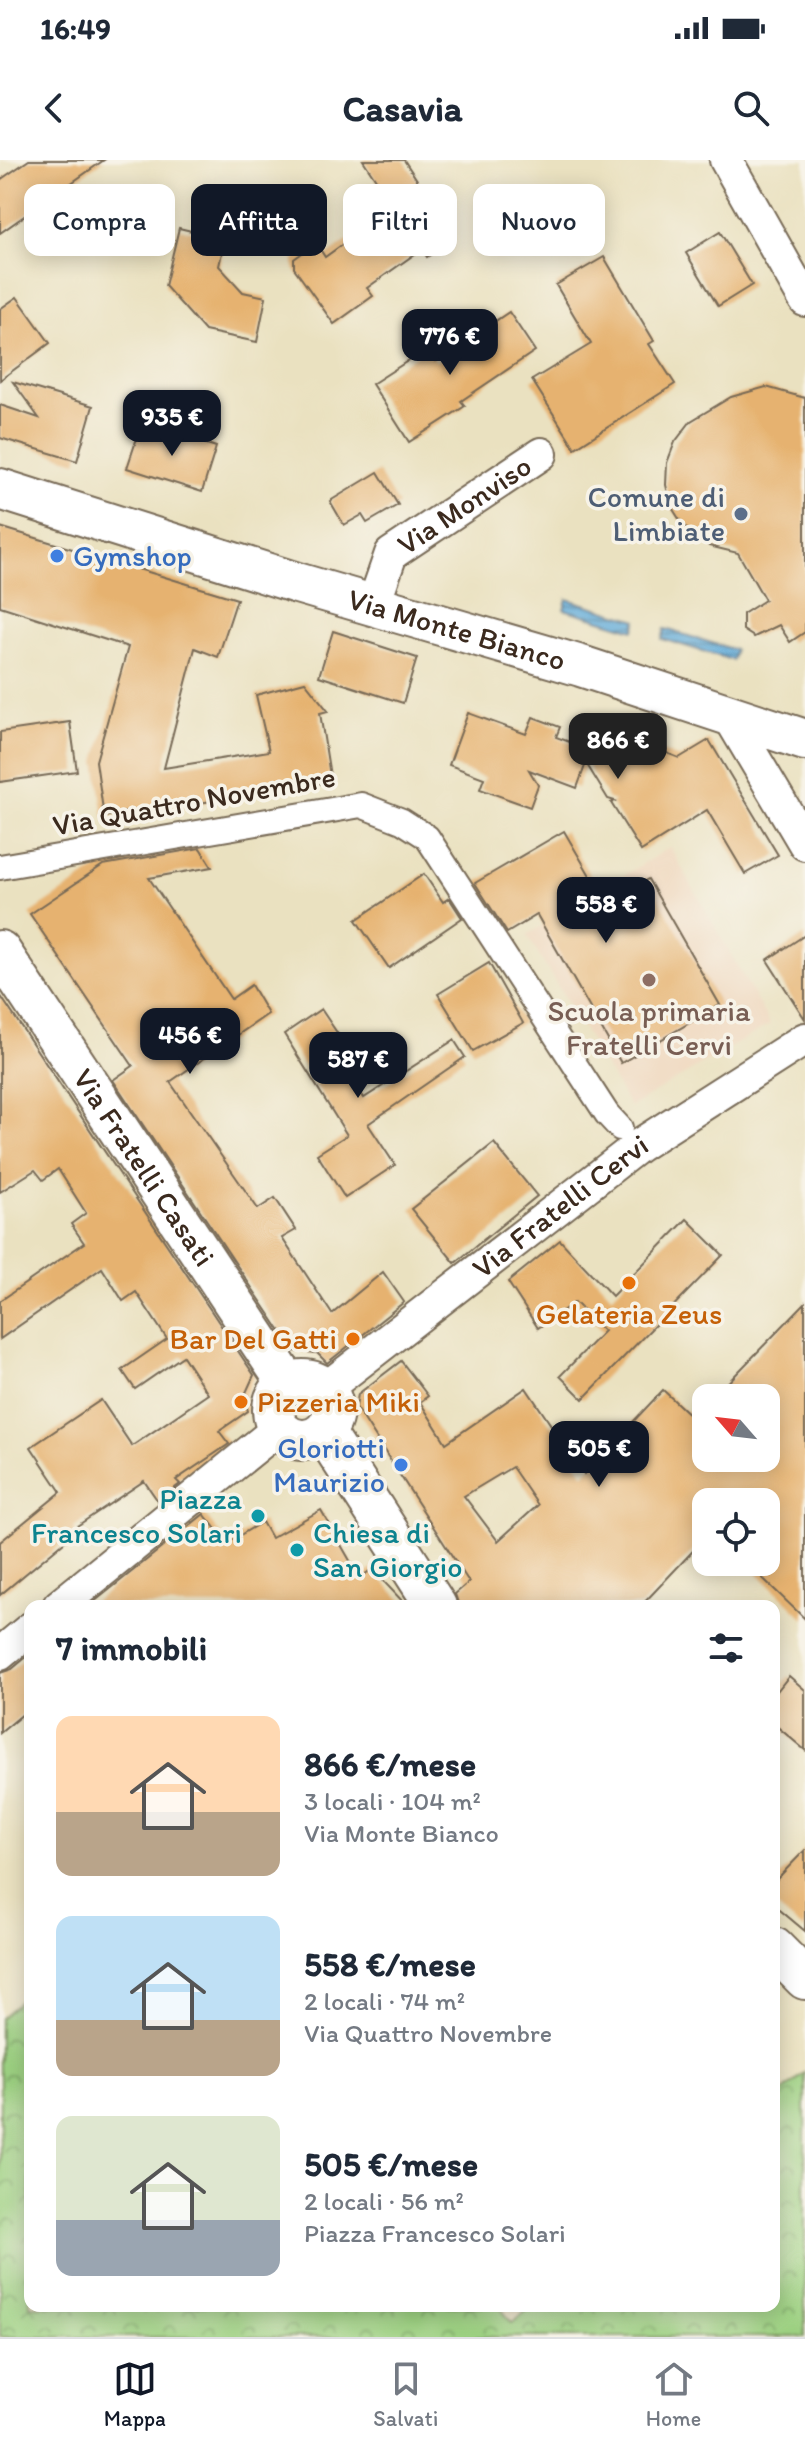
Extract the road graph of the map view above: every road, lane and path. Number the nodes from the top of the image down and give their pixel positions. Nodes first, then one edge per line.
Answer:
1 (726, 160) edge
2 (805, 300) edge
3 (541, 454) dead end
4 (0, 489) edge
5 (297, 583) junction
6 (374, 603) junction
7 (614, 680) junction
8 (729, 716) junction
9 (805, 740) edge
10 (805, 844) edge
11 (0, 867) edge
12 (0, 951) edge
13 (805, 1039) edge
14 (620, 1128) dead end
15 (306, 1387) junction
16 (279, 1428) junction
17 (324, 1432) junction
18 (66, 1600) edge
19 (432, 1600) edge
20 (24, 1634) edge
21 (0, 1654) edge

1 - 2 street
3 - 6 street, Via Monviso
4 - 5 street, Via Monte Bianco
5 - 6 street, Via Monte Bianco
5 - 7 street, Via Monte Bianco
6 - 7 street, Via Monte Bianco
7 - 8 street, Via Monte Bianco
8 - 9 street, Via Monte Bianco
8 - 10 street
11 - 14 street, Via Quattro Novembre
12 - 15 street, Via Fratelli Casati
13 - 15 street, Via Fratelli Cervi
15 - 16 street
15 - 17 street
16 - 17 street
16 - 18 street
17 - 19 street
20 - 21 street

